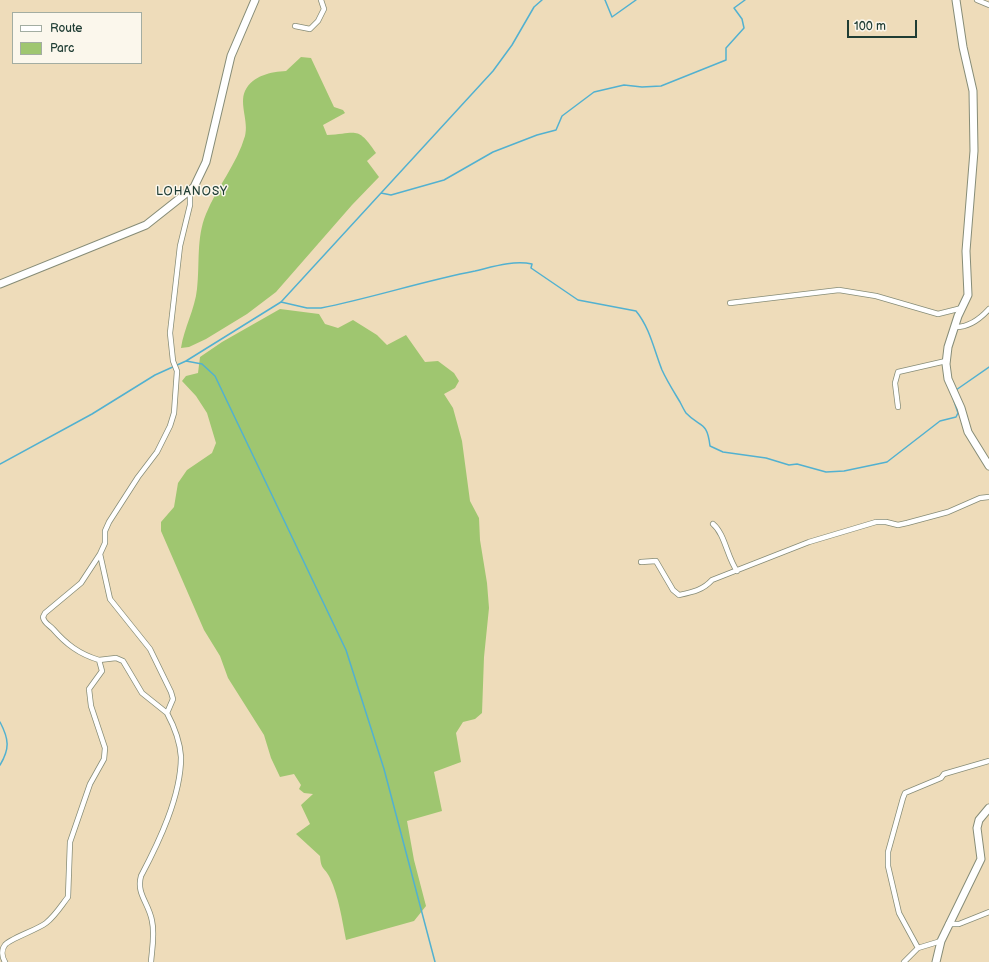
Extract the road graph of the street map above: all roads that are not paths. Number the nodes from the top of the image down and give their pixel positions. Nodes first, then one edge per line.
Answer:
1 (255, 0) edge
2 (321, 0) edge
3 (956, 0) edge
4 (977, 0) edge
5 (989, 5) edge
6 (295, 26) dead end
7 (190, 191) junction
8 (0, 284) edge
9 (730, 303) dead end
10 (962, 308) junction
11 (989, 309) edge
12 (989, 314) edge
13 (983, 315) junction
14 (956, 327) junction
15 (946, 361) junction
16 (898, 407) dead end
17 (989, 466) edge
18 (989, 497) edge
19 (713, 524) dead end
20 (100, 554) junction
21 (641, 562) dead end
22 (737, 571) junction
23 (99, 660) junction
24 (167, 713) junction
25 (989, 761) edge
26 (989, 808) edge
27 (989, 912) edge
28 (948, 924) junction
29 (941, 941) junction
30 (918, 948) junction
31 (5, 962) edge
32 (151, 962) edge
33 (904, 962) edge
34 (936, 962) edge

1 - 7 street
2 - 6 street
3 - 10 street
4 - 5 street
7 - 8 street
7 - 20 street
9 - 10 street
10 - 14 street
11 - 13 street
12 - 13 street
13 - 14 street
14 - 15 street
15 - 16 street
15 - 17 street
18 - 22 street
19 - 22 street
20 - 23 street
20 - 24 street
21 - 22 street
23 - 24 street
23 - 31 street
24 - 32 street
25 - 30 street
26 - 28 street
27 - 28 street
28 - 29 street
29 - 30 street
29 - 34 street
30 - 33 street

